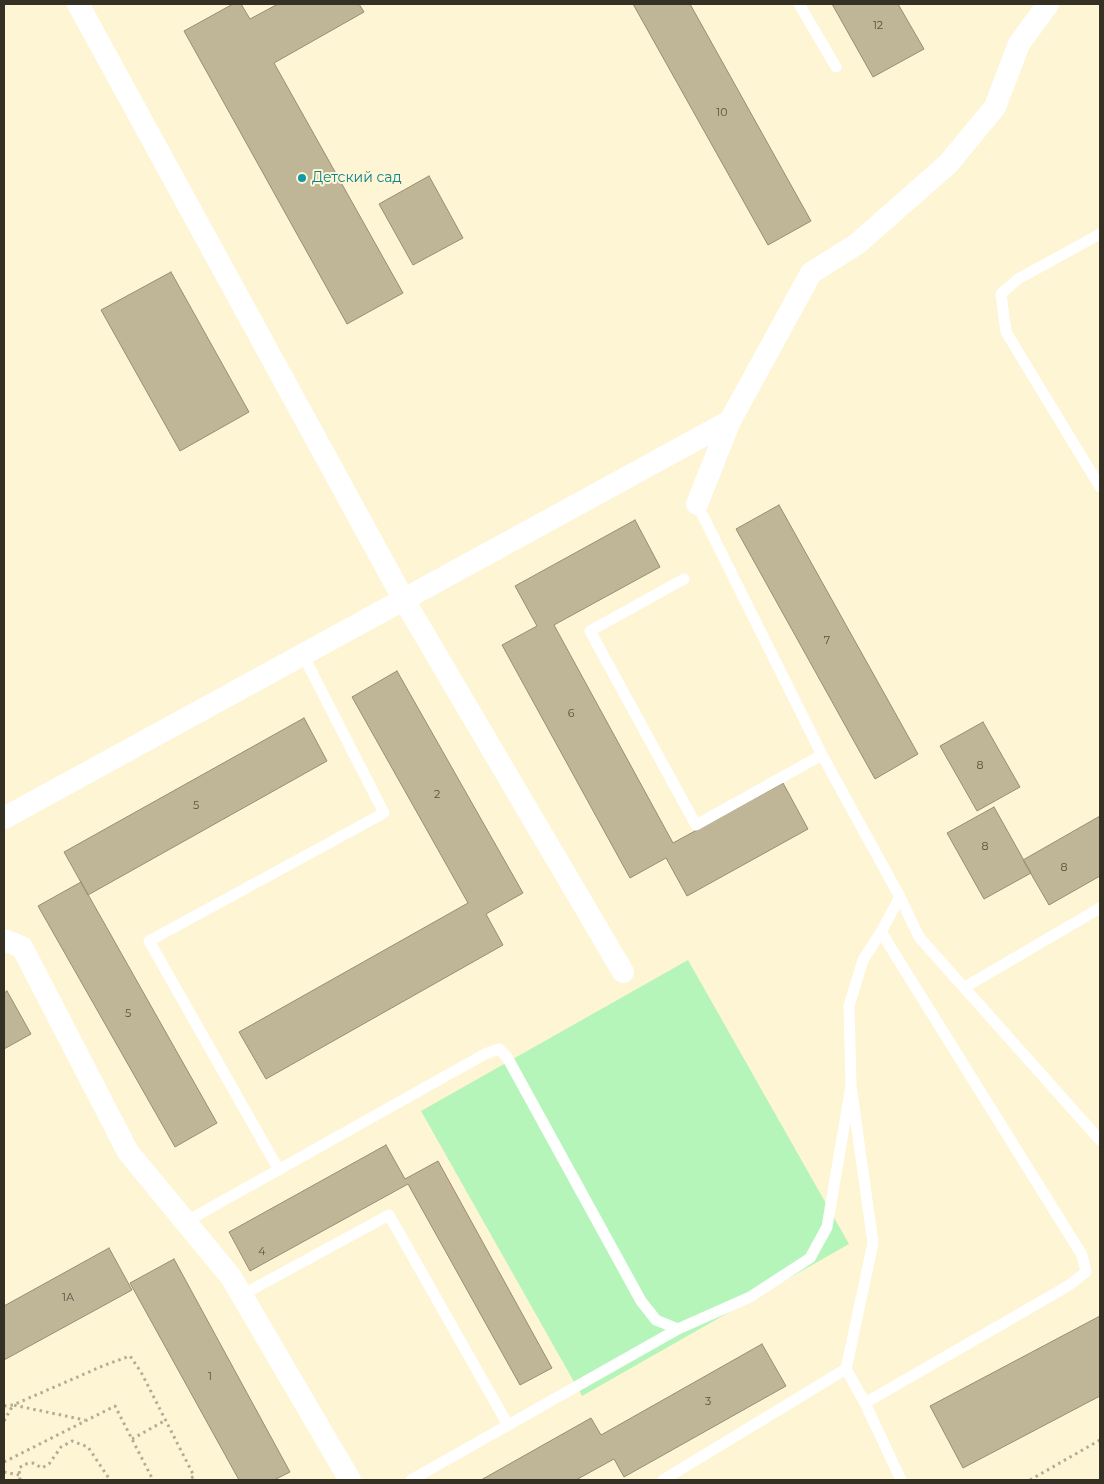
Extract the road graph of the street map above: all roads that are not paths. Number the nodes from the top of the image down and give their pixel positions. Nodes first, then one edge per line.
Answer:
1 (78, 4) edge
2 (799, 4) edge
3 (1048, 4) edge
4 (836, 67) dead end
5 (1100, 234) edge
6 (730, 421) junction
7 (1100, 487) edge
8 (697, 504) joint
9 (684, 579) dead end
10 (404, 600) junction
11 (303, 655) junction
12 (822, 755) junction
13 (4, 818) edge
14 (900, 897) junction
15 (1100, 908) edge
16 (881, 932) junction
17 (4, 940) edge
18 (623, 972) dead end
19 (965, 987) junction
20 (851, 1086) junction
21 (1100, 1140) edge
22 (279, 1170) junction
23 (187, 1221) junction
24 (242, 1296) junction
25 (678, 1329) junction
26 (846, 1369) junction
27 (865, 1403) junction
28 (508, 1425) junction
29 (350, 1480) edge
30 (411, 1480) edge
31 (663, 1480) edge
32 (901, 1480) edge

1 - 10 street
2 - 4 lane
3 - 6 street
5 - 7 lane
6 - 8 street
6 - 10 street
8 - 12 lane
9 - 12 lane
10 - 11 street
10 - 18 street
11 - 13 street
11 - 22 lane
12 - 14 lane
14 - 16 lane
14 - 19 lane
15 - 19 lane
16 - 20 lane
16 - 27 lane
17 - 23 street
19 - 21 lane
20 - 25 lane
20 - 26 lane
22 - 23 lane
22 - 25 lane
23 - 24 street
24 - 28 lane
24 - 29 street
25 - 28 lane
26 - 27 lane
26 - 31 lane
27 - 32 lane
28 - 30 lane

